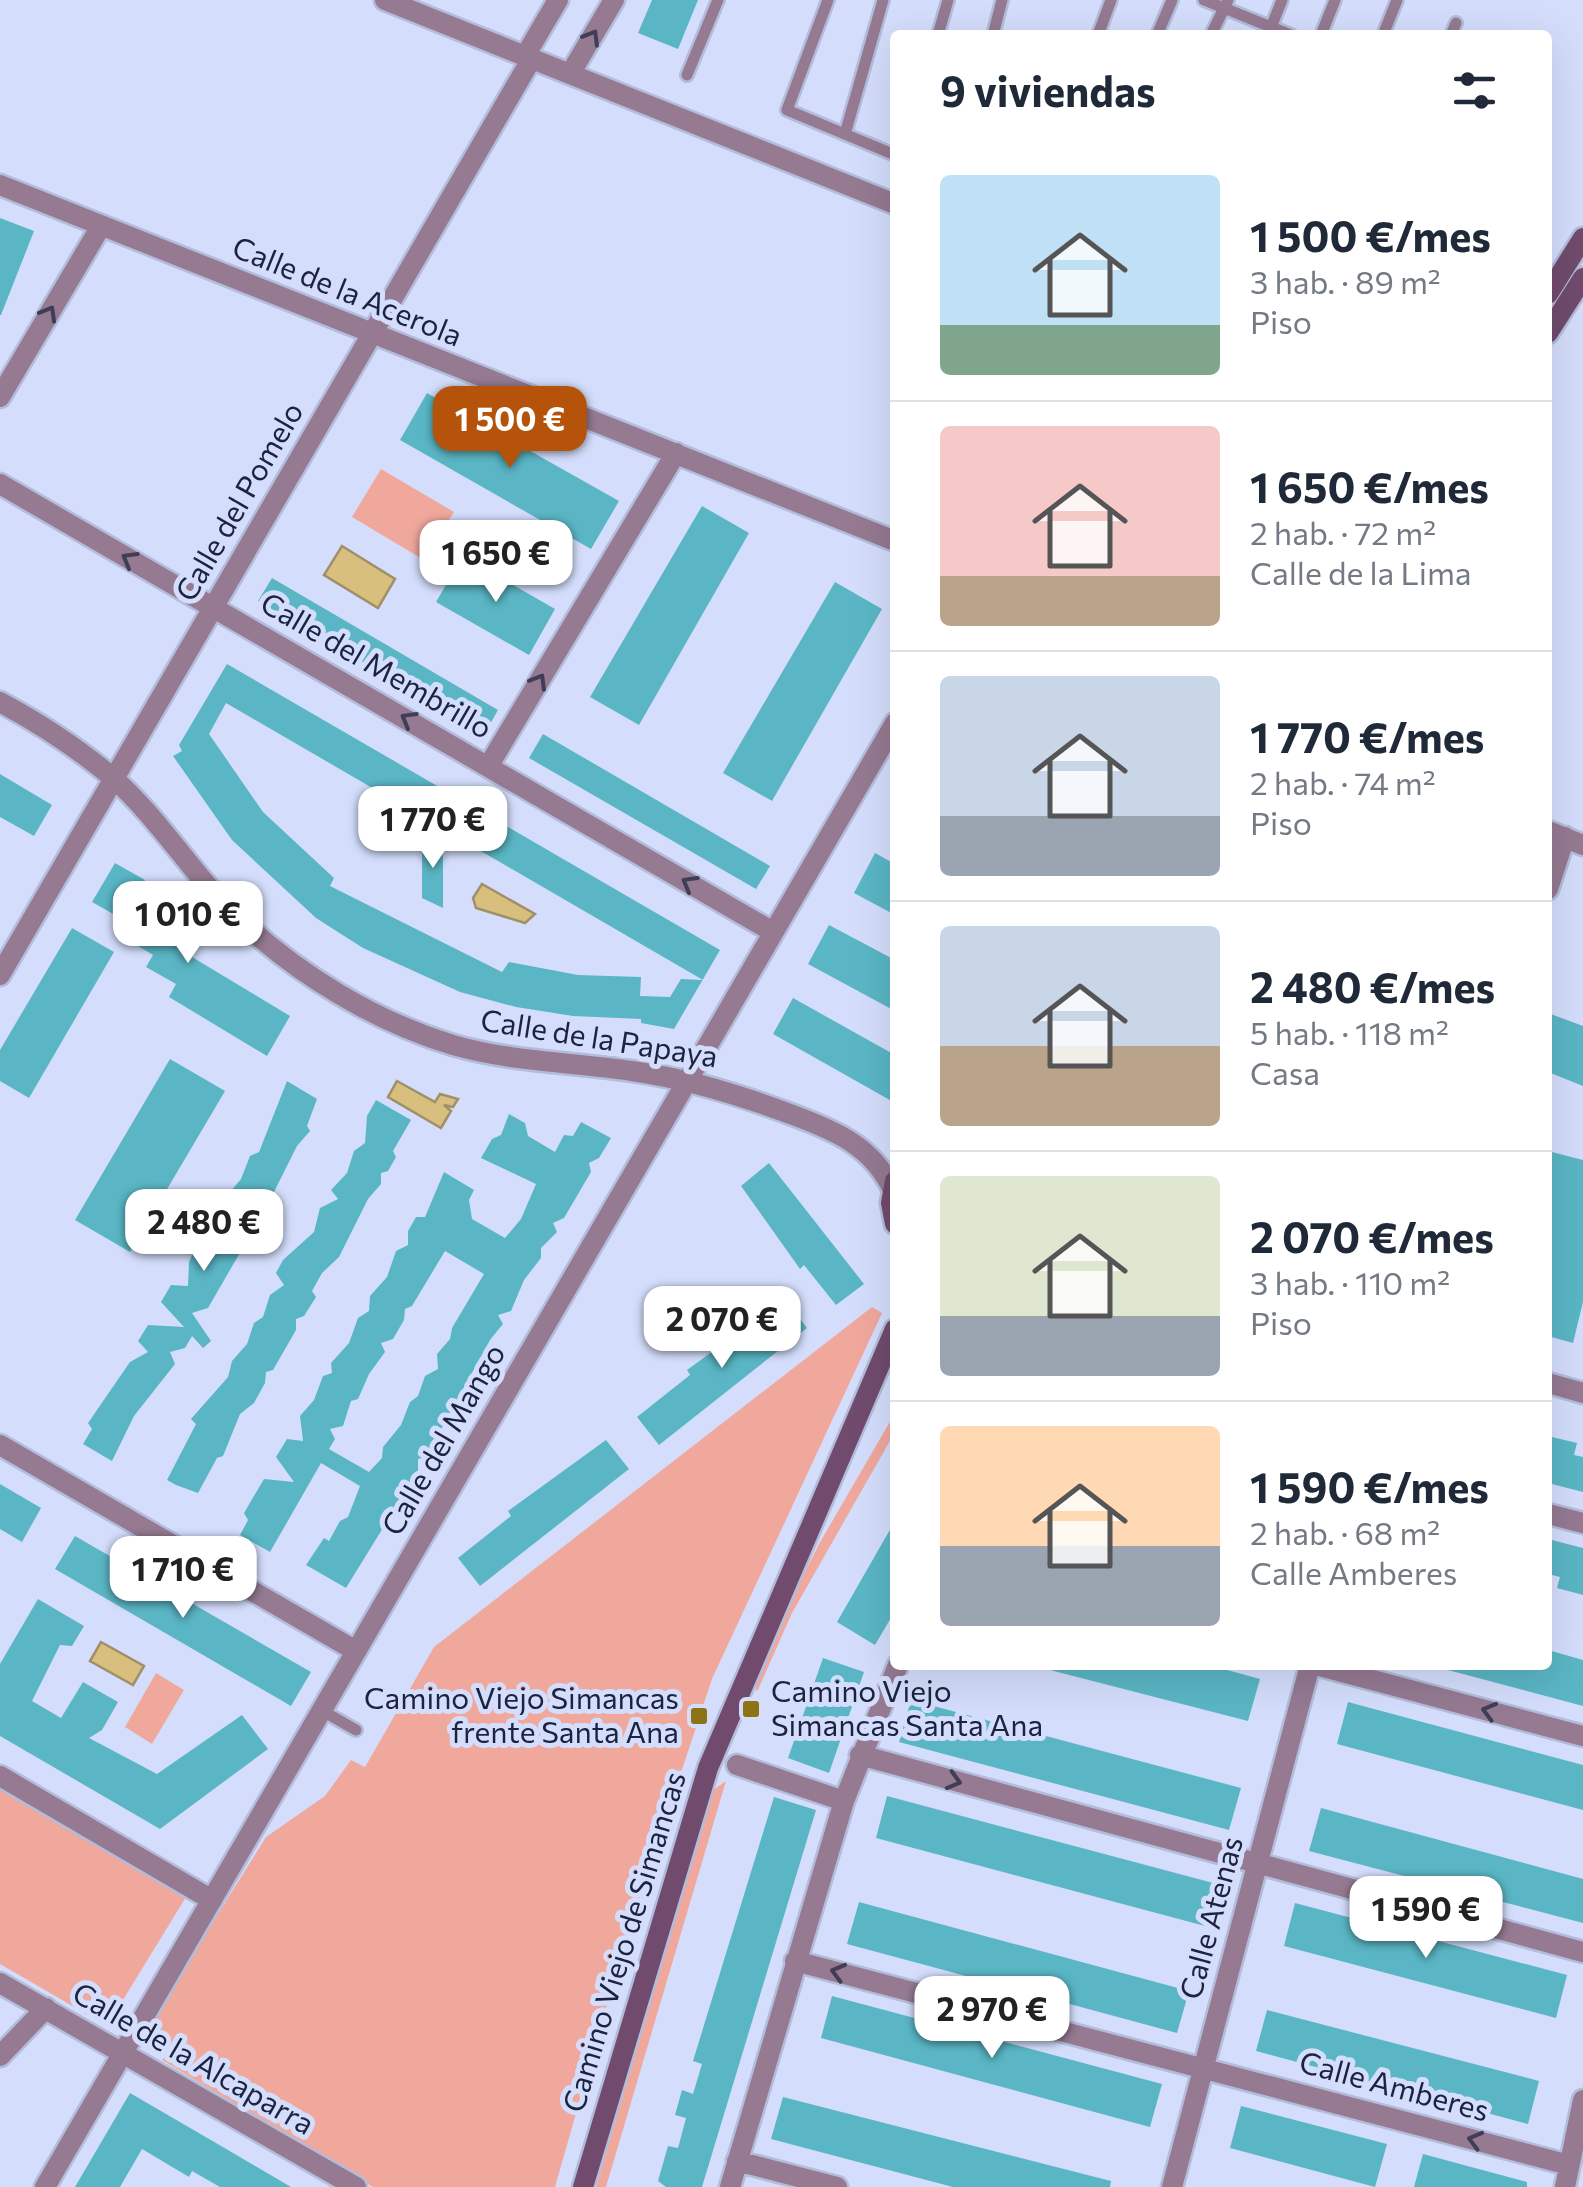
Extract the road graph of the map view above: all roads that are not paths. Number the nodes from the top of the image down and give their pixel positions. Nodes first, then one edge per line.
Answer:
1 (386, 0) edge
2 (558, 0) edge
3 (614, 0) edge
4 (718, 0) edge
5 (828, 0) edge
6 (884, 0) edge
7 (948, 0) edge
8 (1002, 0) edge
9 (1111, 0) edge
10 (1172, 0) edge
11 (1204, 0) edge
12 (1282, 0) edge
13 (1335, 0) edge
14 (1396, 0) edge
15 (1226, 4) edge
16 (939, 30) edge
17 (994, 30) edge
18 (1100, 30) edge
19 (1159, 30) edge
20 (1213, 30) edge
21 (1268, 30) edge
22 (1270, 30) edge
23 (1323, 30) edge
24 (1385, 30) edge
25 (528, 57) junction
26 (570, 74) junction
27 (687, 74) dead end
28 (845, 134) junction
29 (890, 151) edge
30 (0, 185) edge
31 (890, 202) edge
32 (101, 226) junction
33 (1583, 238) edge
34 (1583, 278) edge
35 (1552, 288) edge
36 (1552, 328) edge
37 (372, 335) junction
38 (0, 397) edge
39 (676, 453) junction
40 (0, 484) edge
41 (890, 539) edge
42 (213, 608) junction
43 (0, 702) edge
44 (890, 732) edge
45 (489, 765) junction
46 (114, 779) junction
47 (1565, 838) edge
48 (1552, 877) edge
49 (773, 932) junction
50 (0, 975) edge
51 (689, 1080) junction
52 (886, 1156) edge
53 (890, 1341) edge
54 (1552, 1384) edge
55 (1583, 1392) edge
56 (0, 1445) edge
57 (1552, 1515) edge
58 (1583, 1523) edge
59 (356, 1651) junction
60 (896, 1670) edge
61 (1312, 1670) edge
62 (1332, 1670) edge
63 (321, 1710) junction
64 (356, 1730) dead end
65 (1583, 1736) edge
66 (860, 1755) junction
67 (737, 1765) dead end
68 (0, 1776) edge
69 (844, 1801) junction
70 (1257, 1866) junction
71 (212, 1900) junction
72 (1583, 1952) edge
73 (795, 1961) junction
74 (0, 1984) edge
75 (46, 2008) junction
76 (122, 2054) junction
77 (0, 2056) edge
78 (1203, 2068) junction
79 (1583, 2100) edge
80 (737, 2161) junction
81 (1569, 2165) junction
82 (45, 2187) edge
83 (356, 2187) edge
84 (583, 2187) edge
85 (730, 2187) edge
86 (836, 2187) edge
87 (1172, 2187) edge
88 (1566, 2187) edge

1 - 25 street
2 - 25 street, Calle del Pomelo
26 -> 3 street
4 - 27 lane
5 - 28 lane
6 - 28 lane
7 - 16 lane
8 - 17 lane
9 - 18 lane
10 - 19 lane
11 - 15 lane
12 - 22 lane
13 - 23 lane
14 - 24 lane
15 - 20 lane
15 - 21 lane
25 - 26 street
25 - 37 street, Calle del Pomelo
26 - 31 street
28 - 29 lane
30 - 32 street, Calle de la Acerola
32 - 37 street, Calle de la Acerola
38 -> 32 street
33 - 35 main road
34 - 36 main road
37 - 39 street, Calle de la Acerola
37 - 42 street, Calle del Pomelo
39 - 41 street, Calle de la Acerola
45 -> 39 street
42 -> 40 street, Calle del Membrillo
45 -> 42 street, Calle del Membrillo
42 - 46 street, Calle del Pomelo
43 - 46 street, Calle de la Papaya
44 - 49 street, Calle del Mango
49 -> 45 street, Calle del Membrillo
46 - 50 street, Calle del Pomelo
46 - 51 street, Calle de la Papaya
47 - 48 street
49 - 51 street, Calle del Mango
51 - 52 street, Calle de la Papaya
51 - 59 street, Calle del Mango
53 - 84 main road, Camino Viejo de Simancas
54 - 55 street
56 - 59 street
57 - 58 street
59 - 63 street, Calle del Mango
60 - 66 street
61 - 70 street, Calle Atenas
65 -> 62 street
63 - 64 lane
63 - 71 street, Calle del Mango
66 - 69 street
66 -> 70 street
67 - 69 street
68 - 71 street
69 - 73 street
70 - 72 street
70 - 78 street, Calle Atenas
71 - 76 street, Calle del Mango
78 -> 73 street, Calle Amberes
73 - 80 street
74 - 75 street, Calle de la Alcaparra
75 - 76 street, Calle de la Alcaparra
75 - 77 street
76 - 82 street, Calle del Mango
76 - 83 street, Calle de la Alcaparra
81 -> 78 street, Calle Amberes
78 - 87 street, Calle Atenas
79 - 81 street
80 - 85 street
80 - 86 street
81 - 88 street

